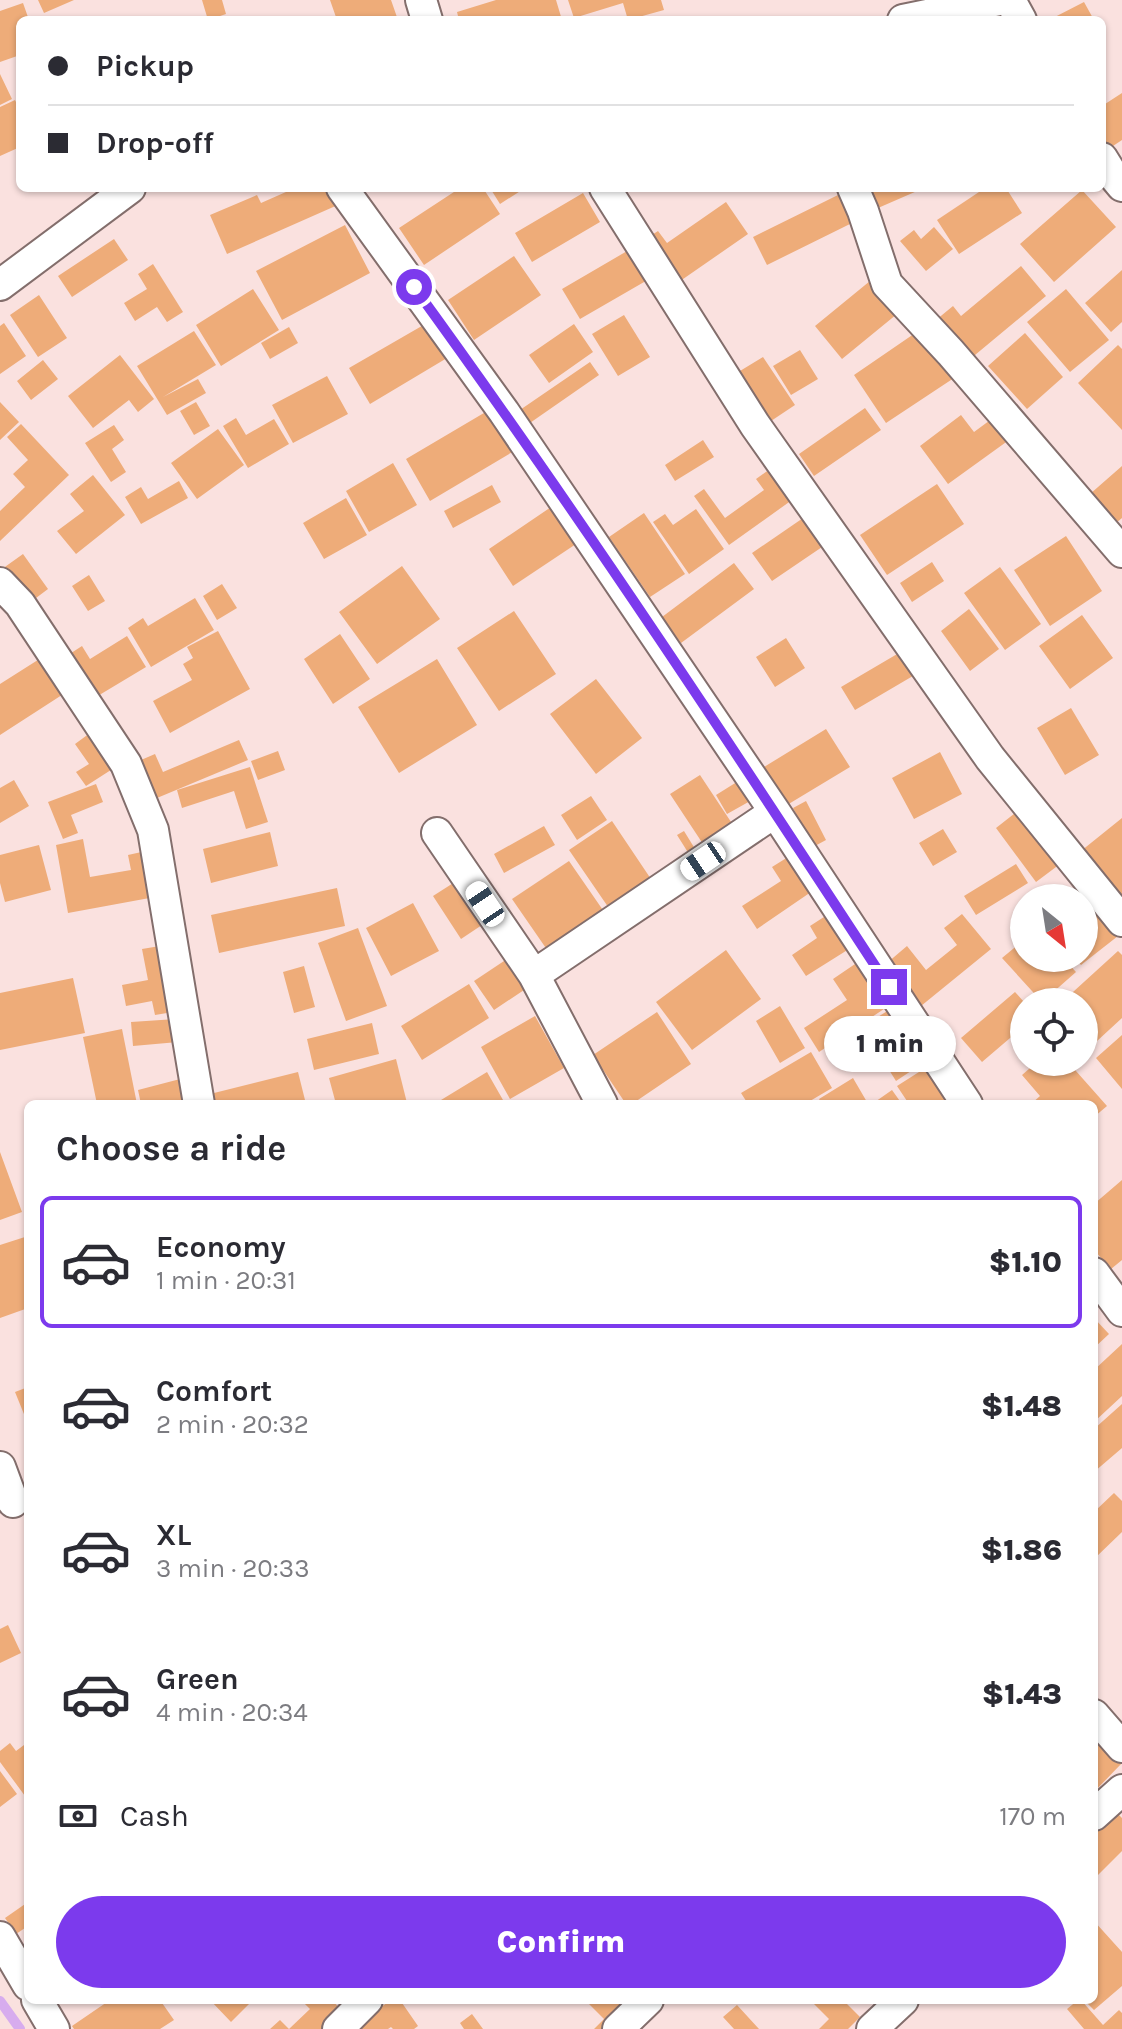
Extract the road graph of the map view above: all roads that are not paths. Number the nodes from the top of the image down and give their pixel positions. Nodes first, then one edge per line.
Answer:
1 (999, 0) edge
2 (922, 16) edge
3 (1106, 164) edge
4 (1122, 186) edge
5 (125, 192) edge
6 (345, 192) edge
7 (608, 192) edge
8 (855, 192) edge
9 (0, 285) edge
10 (1122, 552) edge
11 (0, 583) edge
12 (775, 812) junction
13 (437, 833) dead end
14 (1122, 921) edge
15 (534, 975) junction
16 (198, 1100) edge
17 (600, 1100) edge
18 (964, 1100) edge
19 (1098, 1278) edge
20 (1122, 1311) edge
21 (0, 1467) edge
22 (13, 1502) dead end
23 (1098, 1720) edge
24 (1122, 1747) edge
25 (1122, 1790) edge
26 (1098, 1811) edge
27 (12, 1940) edge
28 (24, 1974) edge
29 (39, 2004) edge
30 (363, 2004) edge
31 (644, 2004) edge
32 (899, 2004) edge
33 (54, 2029) edge
34 (338, 2029) edge
35 (618, 2029) edge
36 (872, 2029) edge

1 - 2 street
3 - 4 street
5 - 9 street
6 - 12 street
7 - 14 street
8 - 10 street
11 - 16 street
12 - 15 street
12 - 18 street
13 - 15 street
15 - 17 street
19 - 20 street
21 - 22 street
23 - 24 street
25 - 26 street
27 - 28 street
29 - 33 street
30 - 34 street
31 - 35 street
32 - 36 street

